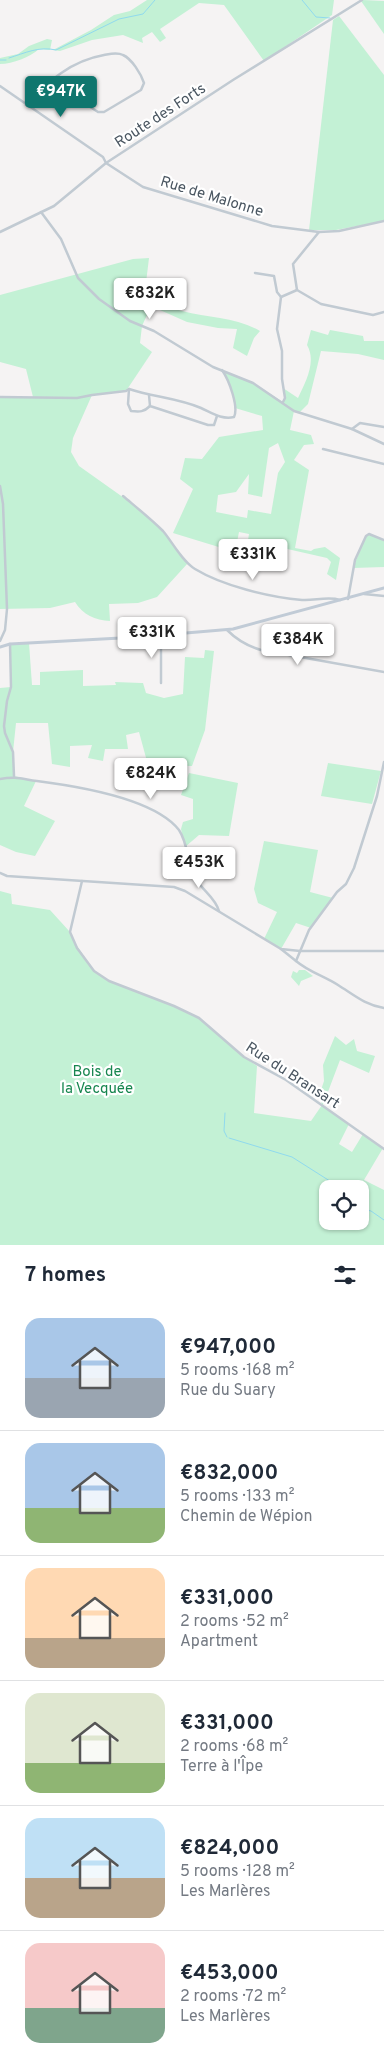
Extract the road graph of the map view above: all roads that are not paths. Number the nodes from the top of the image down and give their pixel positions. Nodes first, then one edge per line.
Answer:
1 (362, 0) edge
2 (50, 81) junction
3 (0, 86) edge
4 (26, 105) junction
5 (106, 163) junction
6 (41, 212) junction
7 (384, 221) edge
8 (0, 232) edge
9 (319, 232) junction
10 (255, 274) dead end
11 (297, 290) junction
12 (281, 297) junction
13 (384, 312) edge
14 (222, 370) junction
15 (129, 389) junction
16 (149, 394) junction
17 (0, 397) edge
18 (283, 402) junction
19 (150, 406) junction
20 (217, 416) junction
21 (384, 427) edge
22 (352, 429) junction
23 (384, 444) edge
24 (322, 449) dead end
25 (384, 464) edge
26 (0, 486) edge
27 (123, 496) dead end
28 (384, 540) edge
29 (384, 588) edge
30 (364, 594) junction
31 (384, 596) edge
32 (348, 599) junction
33 (341, 601) junction
34 (227, 630) junction
35 (161, 635) junction
36 (0, 641) edge
37 (10, 644) junction
38 (0, 647) edge
39 (384, 672) edge
40 (161, 683) dead end
41 (384, 762) edge
42 (14, 776) junction
43 (0, 779) edge
44 (0, 873) edge
45 (82, 881) junction
46 (219, 912) junction
47 (281, 949) junction
48 (300, 951) junction
49 (384, 951) edge
50 (296, 961) junction
51 (384, 1008) edge
52 (384, 1143) edge
53 (383, 1148) edge

1 - 5 street, Route des Forts
2 - 2 street
2 - 4 street
3 - 4 street, Rue de Malonne
4 - 5 street, Rue de Malonne
5 - 6 street, Route des Forts
5 - 9 street, Rue de Malonne
6 - 8 street, Route des Forts
6 - 14 street
7 - 9 street, Rue de Malonne
9 - 11 street
10 - 12 street
11 - 12 street
11 - 13 street
12 - 18 street
14 - 18 street
14 - 20 street
15 - 16 street
15 - 17 street
15 - 19 street
16 - 19 street
16 - 20 street
18 - 22 street
19 - 20 street
21 - 22 street
22 - 23 street
24 - 25 street
26 - 36 street
27 - 33 street
28 - 32 street
29 - 30 main road
30 - 31 street
30 - 32 main road
32 - 33 main road
33 - 34 main road
34 - 35 main road
34 - 39 street
35 - 37 main road
35 - 40 street
37 - 38 main road
37 - 42 street
41 - 48 street
42 - 43 street
42 - 46 street
44 - 45 street
45 - 46 street
45 - 53 street, Rue du Bransart
46 - 47 street
47 - 48 street
47 - 50 street
48 - 49 street
48 - 50 street
50 - 51 street
52 - 53 street

